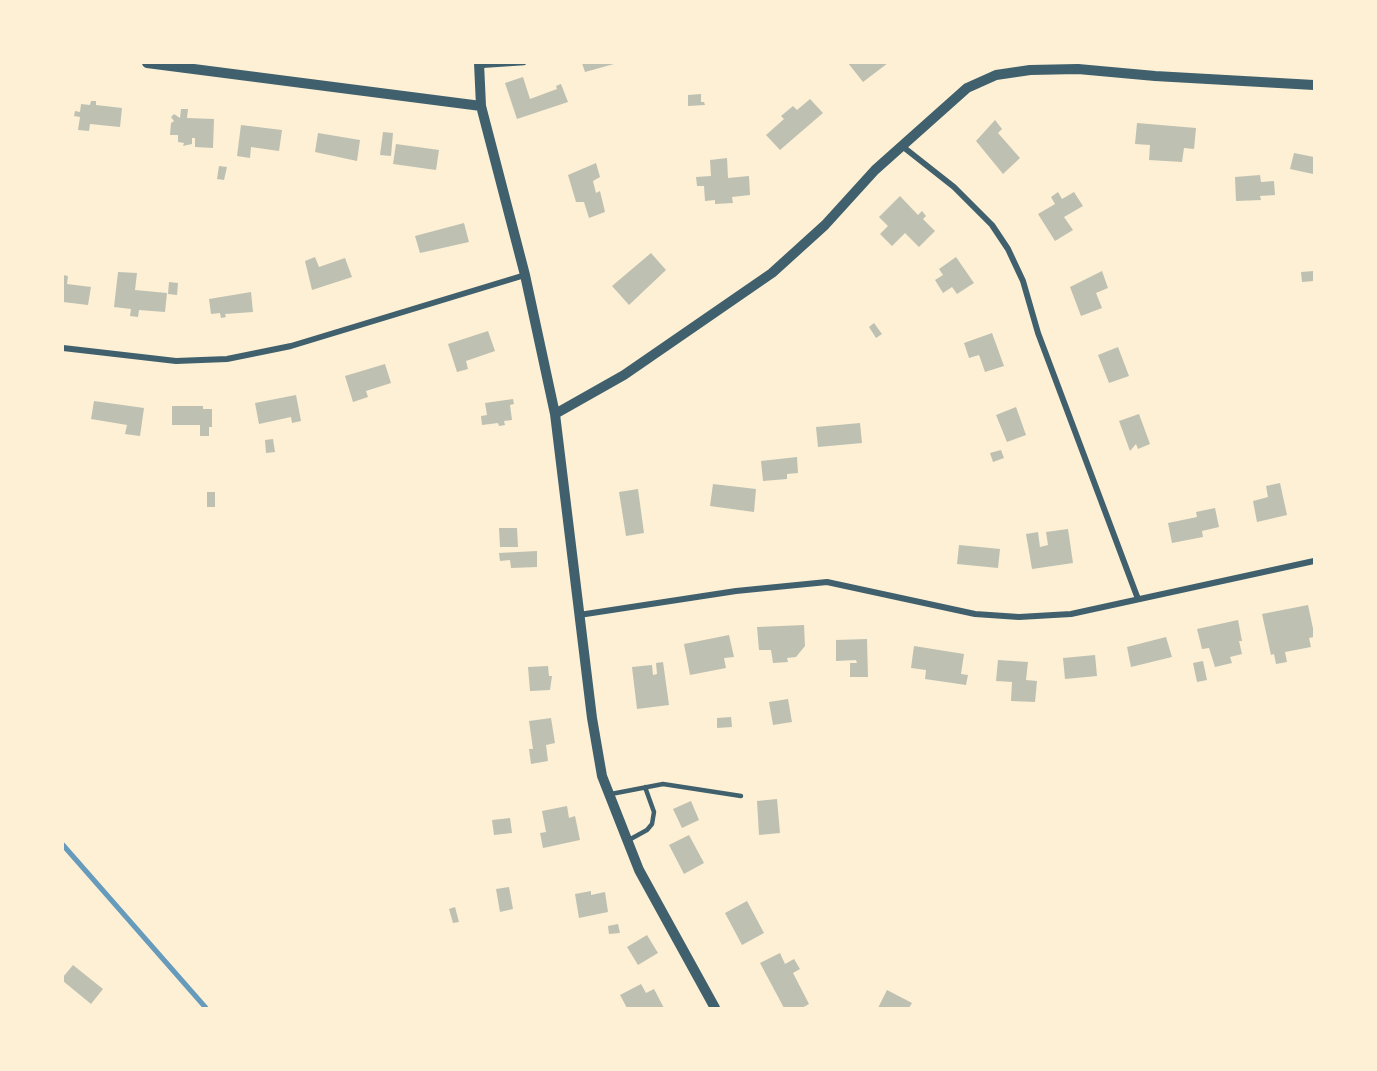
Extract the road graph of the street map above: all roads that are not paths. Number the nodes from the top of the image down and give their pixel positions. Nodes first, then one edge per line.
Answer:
1 (147, 63) edge
2 (524, 63) edge
3 (479, 64) edge
4 (1314, 85) edge
5 (481, 106) junction
6 (902, 146) junction
7 (525, 275) junction
8 (63, 348) edge
9 (555, 414) junction
10 (1314, 561) edge
11 (1138, 599) junction
12 (579, 616) junction
13 (645, 787) junction
14 (609, 795) junction
15 (741, 796) dead end
16 (627, 841) junction
17 (715, 1008) edge

1 - 5 street
2 - 3 lane
3 - 5 street
4 - 6 street
5 - 7 street
6 - 9 street
6 - 11 street
7 - 8 street
7 - 9 street
9 - 12 street
10 - 11 street
11 - 12 street
12 - 14 street
13 - 14 lane
13 - 15 lane
13 - 16 lane
14 - 16 street
16 - 17 street

